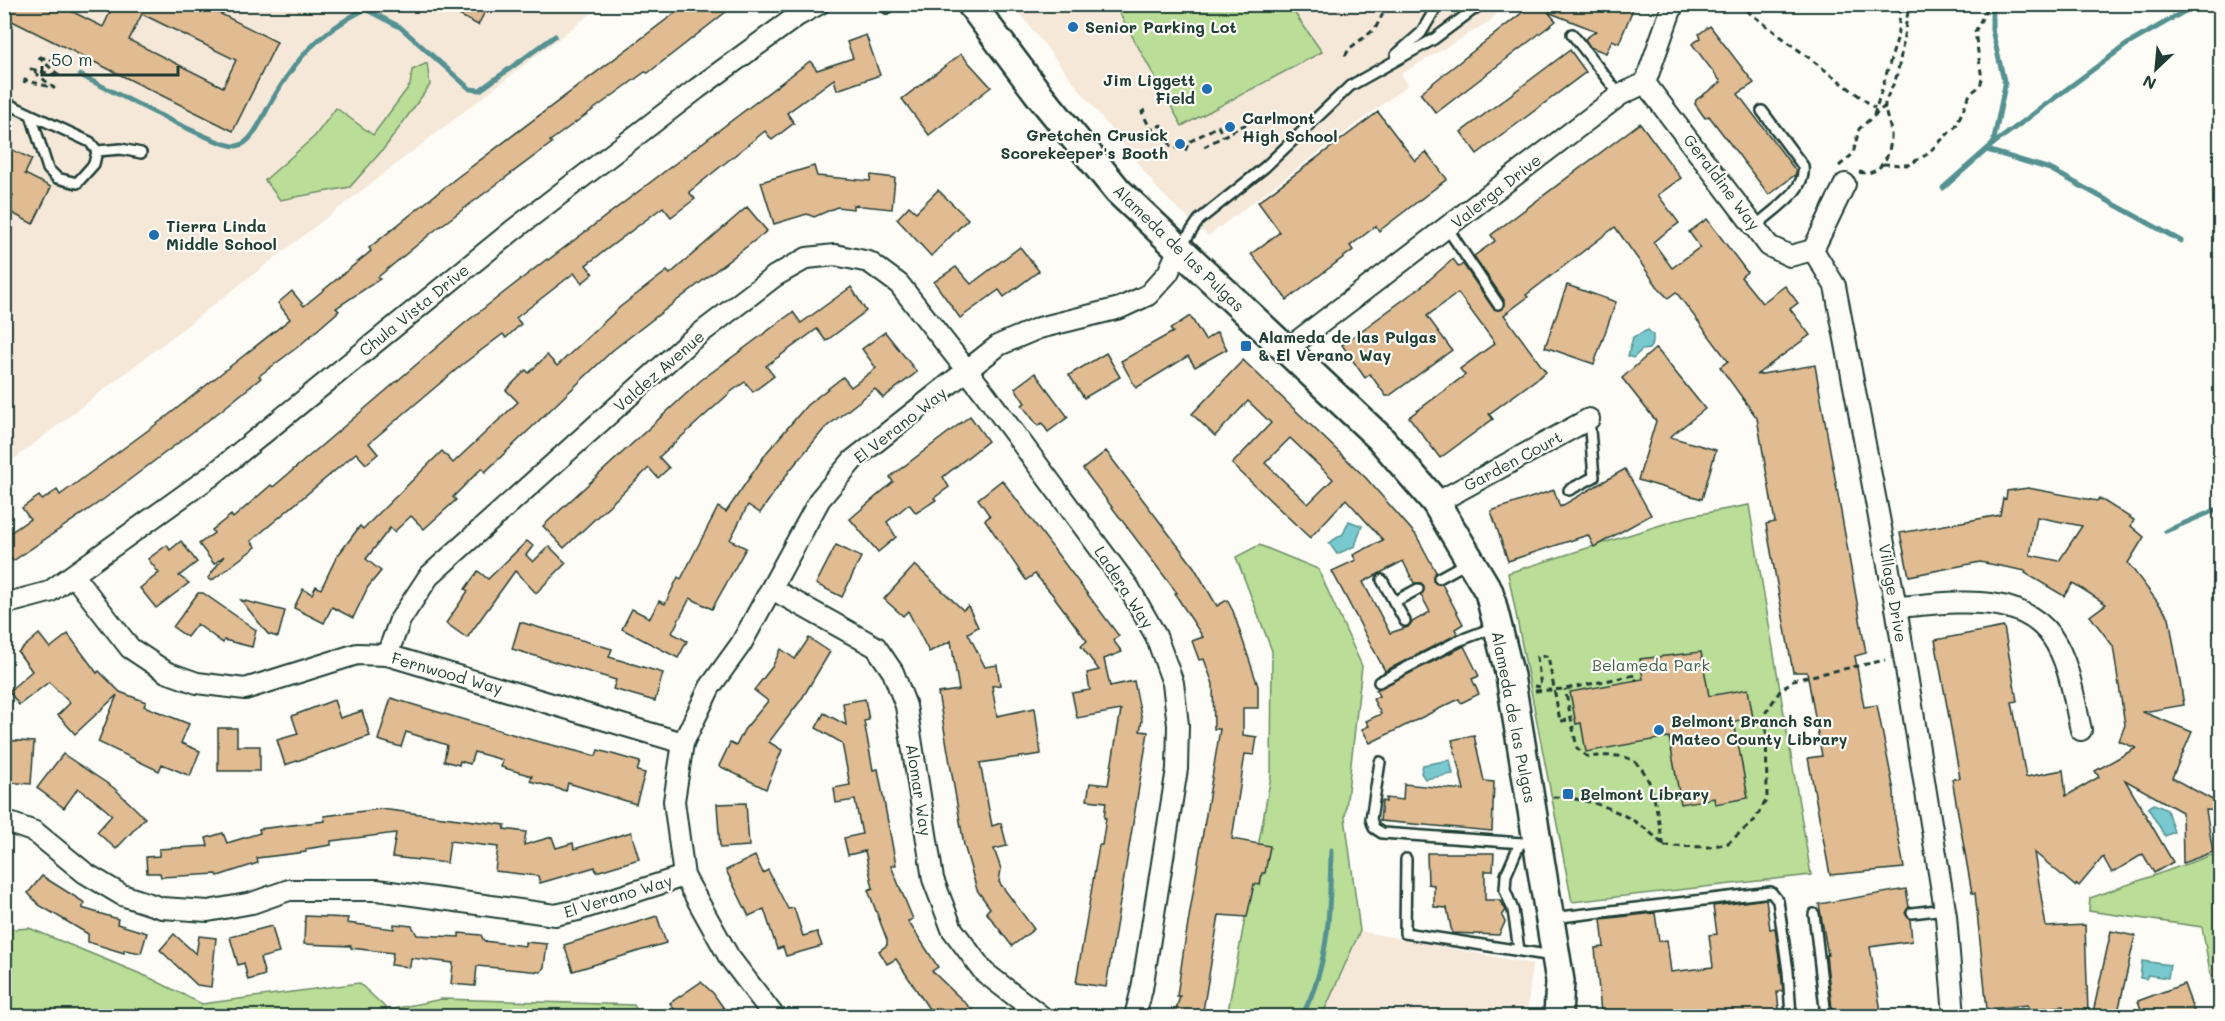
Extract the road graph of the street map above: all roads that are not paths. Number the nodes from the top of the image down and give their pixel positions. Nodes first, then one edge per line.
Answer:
1 (819, 4) edge
2 (971, 4) edge
3 (1438, 4) edge
4 (1482, 4) edge
5 (1671, 10) dead end
6 (1572, 34) dead end
7 (1382, 66) junction
8 (1645, 83) junction
9 (1620, 96) junction
10 (4, 102) edge
11 (1762, 111) dead end
12 (31, 115) junction
13 (97, 151) junction
14 (141, 153) dead end
15 (1848, 174) road end
16 (1756, 226) junction
17 (1447, 228) junction
18 (1813, 250) junction
19 (1178, 251) junction
20 (1497, 304) dead end
21 (1287, 350) junction
22 (966, 372) junction
23 (1589, 419) joint
24 (1569, 490) dead end
25 (1436, 502) junction
26 (1470, 561) junction
27 (74, 576) junction
28 (1439, 578) dead end
29 (1382, 580) dead end
30 (772, 589) junction
31 (1418, 589) dead end
32 (1394, 602) junction
33 (4, 604) edge
34 (1896, 607) junction
35 (1405, 621) dead end
36 (1497, 627) junction
37 (387, 655) junction
38 (1379, 682) dead end
39 (2081, 730) dead end
40 (683, 743) junction
41 (1380, 762) dead end
42 (4, 822) edge
43 (1528, 844) junction
44 (1406, 859) dead end
45 (684, 876) junction
46 (1945, 909) junction
47 (1912, 913) dead end
48 (1814, 914) dead end
49 (1549, 918) junction
50 (1519, 950) junction
51 (1556, 956) junction
52 (774, 1017) edge
53 (1041, 1017) edge
54 (1135, 1017) edge
55 (1558, 1017) edge
56 (1791, 1017) edge
57 (1826, 1017) edge
58 (1954, 1017) edge

1 - 27 street, Chula Vista Drive
2 - 19 main road, Alameda de las Pulgas
3 - 7 lane
4 - 7 lane
5 - 8 street
6 - 9 lane
7 - 19 lane
8 - 9 street, Valerga Drive
8 - 16 street, Geraldine Way
9 - 17 street, Valerga Drive
10 - 12 lane
11 - 16 lane
12 - 13 lane
12 - 13 lane
13 - 14 lane
15 - 18 street
16 - 18 street, Geraldine Way
17 - 20 lane
17 - 21 street, Valerga Drive
18 - 34 street, Village Drive
19 - 21 main road, Alameda de las Pulgas
19 - 22 street, El Verano Way
21 - 25 main road, Alameda de las Pulgas
22 - 30 street, El Verano Way
22 - 37 street, Valdez Avenue
22 - 54 street, Ladera Way
23 - 24 lane
23 - 25 street, Garden Court
25 - 26 main road, Alameda de las Pulgas
26 - 28 lane
26 - 36 main road, Alameda de las Pulgas
27 - 33 street, Chula Vista Drive
27 - 37 street, Fernwood Way
29 - 32 lane
30 - 40 street, El Verano Way
30 - 53 street, Alomar Way
31 - 32 lane
32 - 35 lane
34 - 39 street
34 - 46 street, Village Drive
36 - 38 lane
36 - 43 main road, Alameda de las Pulgas
37 - 40 street, Fernwood Way
40 - 45 street, El Verano Way
41 - 43 lane
42 - 45 street, El Verano Way
43 - 49 main road, Alameda de las Pulgas
43 - 50 lane
44 - 50 lane
45 - 52 street
46 - 47 lane
46 - 58 street, Village Drive
48 - 57 lane
49 - 51 main road, Alameda de las Pulgas
49 - 56 lane
50 - 51 lane
51 - 55 main road, Alameda de las Pulgas

